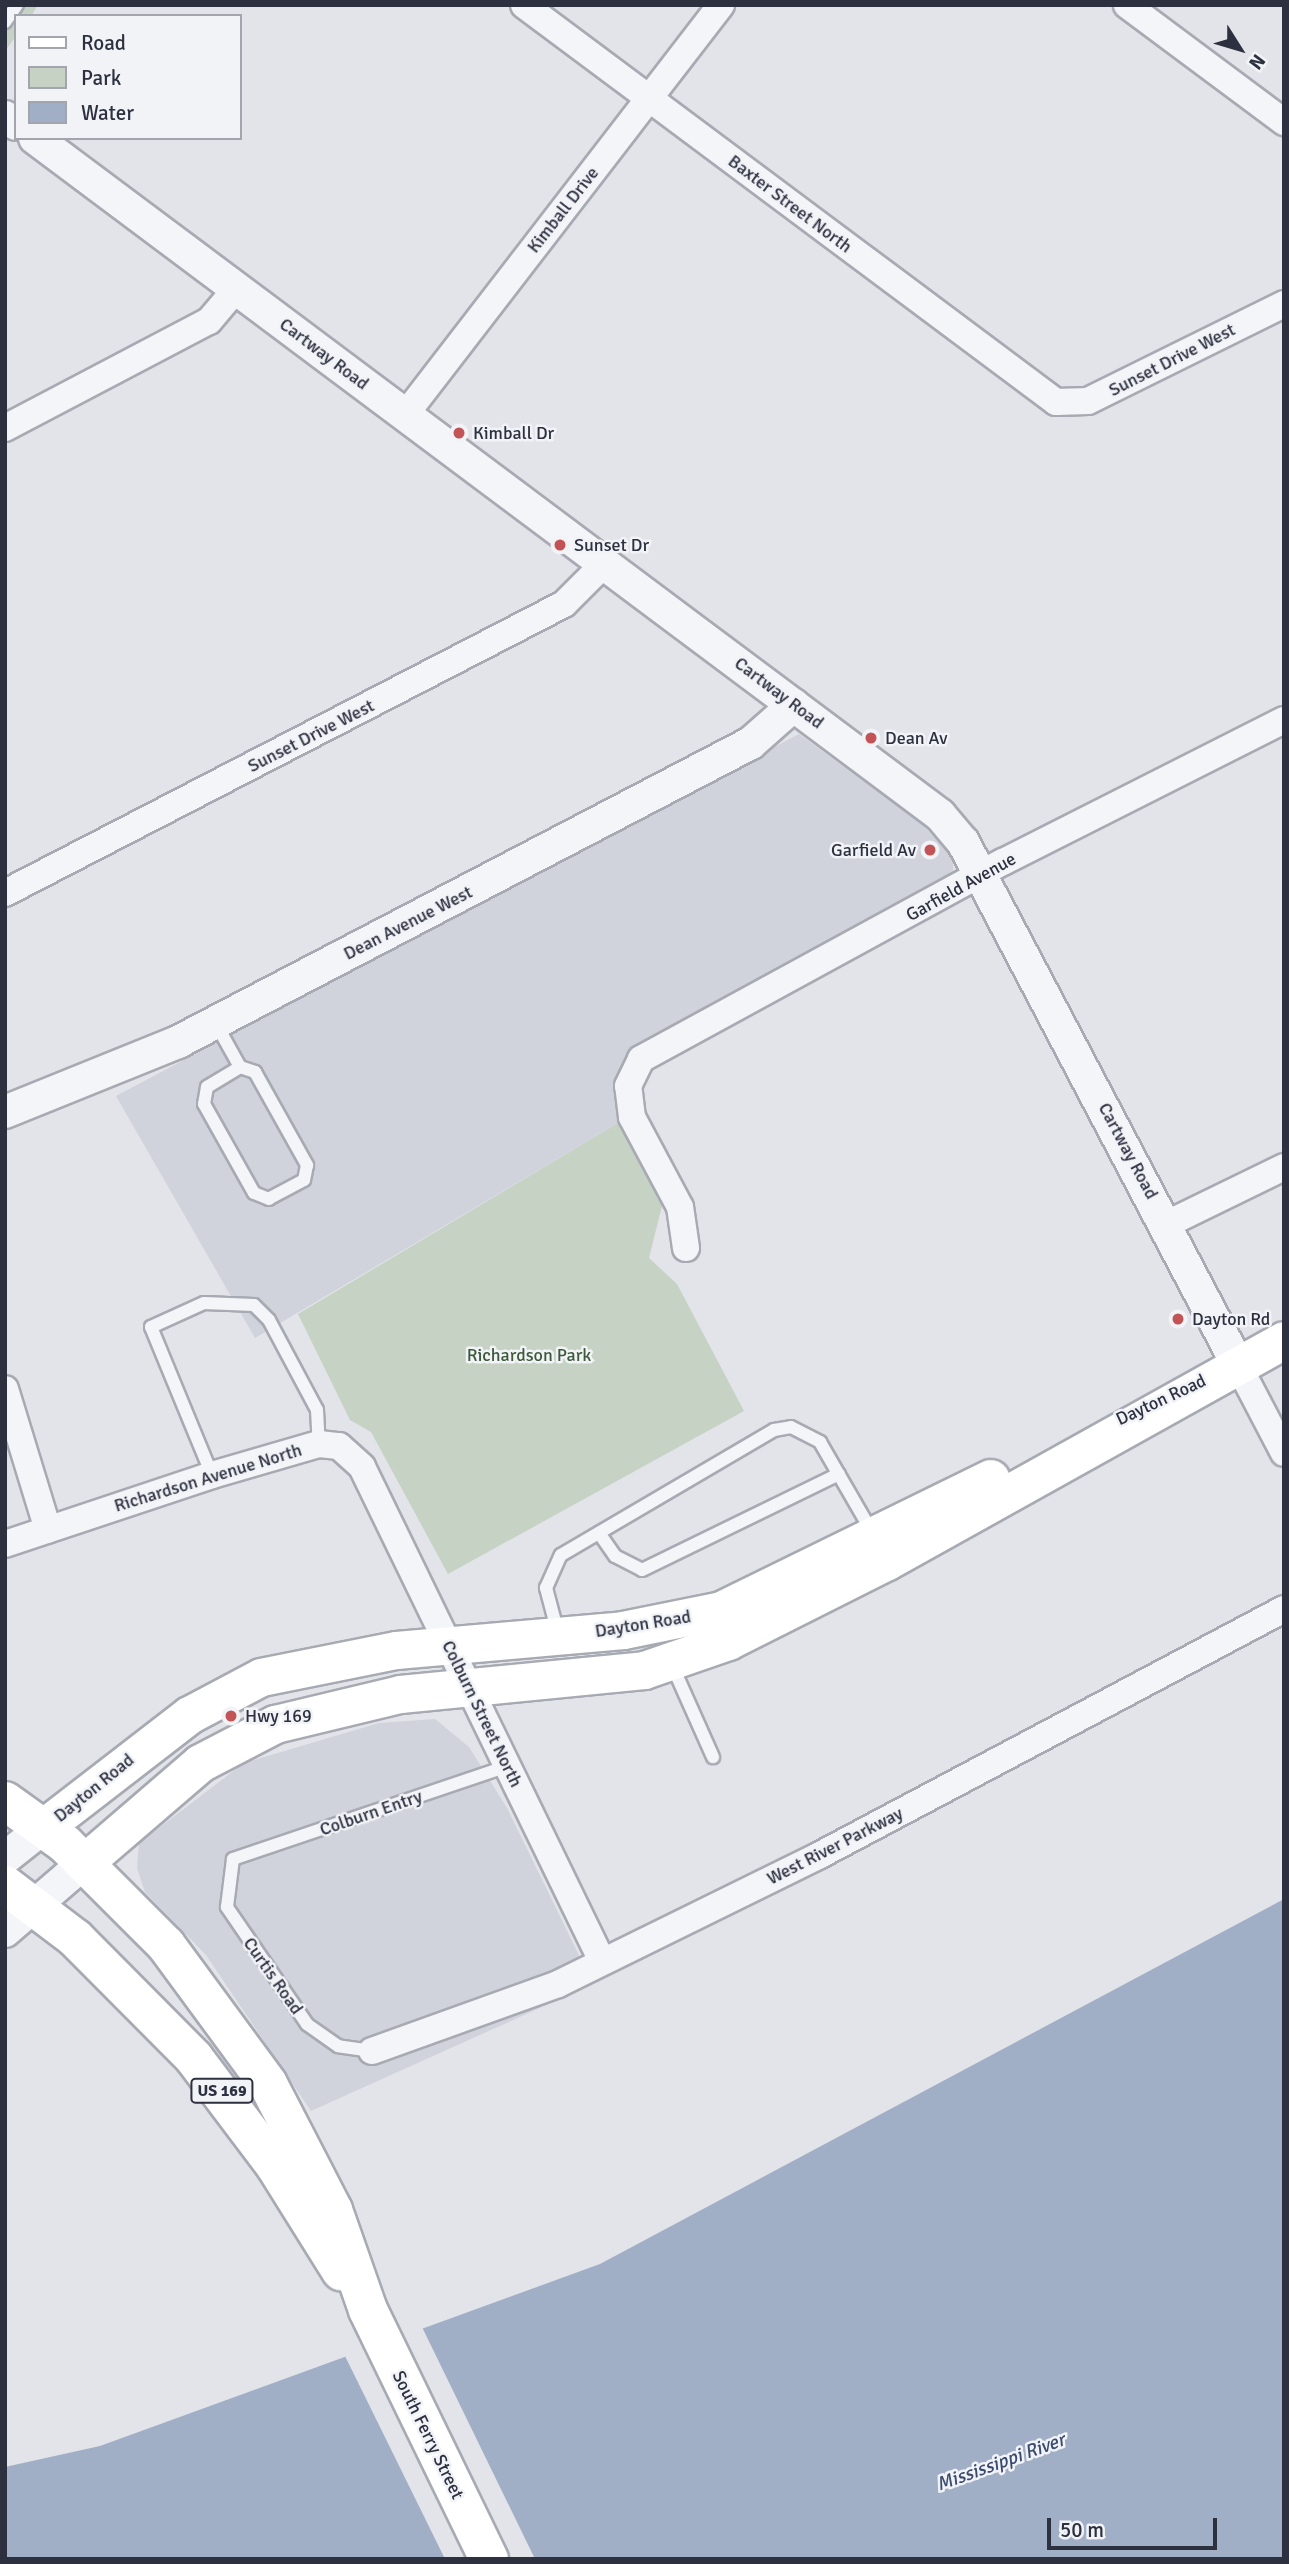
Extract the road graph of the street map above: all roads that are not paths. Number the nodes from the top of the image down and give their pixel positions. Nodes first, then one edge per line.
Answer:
1 (17, 5) edge
2 (524, 5) edge
3 (721, 5) edge
4 (1127, 5) edge
5 (5, 22) edge
6 (649, 98) junction
7 (1284, 122) edge
8 (37, 140) edge
9 (237, 288) junction
10 (1284, 304) edge
11 (1056, 402) joint
12 (405, 415) junction
13 (5, 428) edge
14 (605, 563) junction
15 (794, 705) junction
16 (1284, 720) edge
17 (982, 877) junction
18 (5, 894) edge
19 (215, 1022) junction
20 (240, 1067) junction
21 (5, 1112) edge
22 (1284, 1167) edge
23 (1167, 1224) junction
24 (686, 1248) dead end
25 (1284, 1340) edge
26 (1238, 1365) junction
27 (5, 1390) edge
28 (319, 1444) junction
29 (1284, 1453) edge
30 (362, 1467) joint
31 (839, 1474) junction
32 (212, 1475) junction
33 (48, 1530) junction
34 (599, 1533) junction
35 (5, 1544) edge
36 (881, 1549) junction
37 (1284, 1609) edge
38 (558, 1635) junction
39 (448, 1644) junction
40 (671, 1662) junction
41 (471, 1689) junction
42 (713, 1757) dead end
43 (508, 1766) junction
44 (5, 1801) edge
45 (44, 1827) junction
46 (5, 1858) edge
47 (233, 1859) joint
48 (85, 1862) junction
49 (20, 1895) edge
50 (5, 1931) edge
51 (602, 1961) junction
52 (372, 2051) joint
53 (368, 2310) junction
54 (488, 2559) edge

1 - 5 lane
2 - 6 street, Baxter Street North
3 - 6 street, Kimball Drive
4 - 7 street
6 - 11 street, Baxter Street North
6 - 12 street, Kimball Drive
8 - 9 street, Cartway Road
9 - 12 street, Cartway Road
9 - 13 street
10 - 11 street, Sunset Drive West
12 - 14 street, Cartway Road
14 - 15 street, Cartway Road
14 - 18 street, Sunset Drive West
15 - 17 street, Cartway Road
15 - 19 street, Dean Avenue West
16 - 17 street, Garfield Avenue
17 - 23 street, Cartway Road
17 - 24 street, Garfield Avenue
19 - 20 lane
19 - 21 street, Dean Avenue West
20 - 20 lane
22 - 23 street
23 - 26 street, Cartway Road
25 - 26 main road, Dayton Road
26 - 29 street, Cartway Road
26 - 36 main road, Dayton Road
27 - 33 street
28 - 30 street, Richardson Avenue North
28 - 32 street, Richardson Avenue North
28 - 32 lane
30 - 39 street, Colburn Street North
31 - 34 lane
31 - 34 lane
31 - 36 lane
32 - 33 street, Richardson Avenue North
33 - 35 street, Richardson Avenue North
34 - 38 lane
36 - 38 main road, Dayton Road
36 - 40 main road, Dayton Road
37 - 51 street, West River Parkway
38 - 39 main road, Dayton Road
39 - 41 street, Colburn Street North
39 - 45 main road, Dayton Road
40 - 41 main road, Dayton Road
40 - 42 lane
41 - 43 street, Colburn Street North
41 - 48 main road, Dayton Road
43 - 47 lane, Colburn Entry
43 - 51 street, Colburn Street North
44 - 45 highway, US 169
45 - 46 street
45 - 48 highway, US 169
47 - 52 lane, Curtis Road
48 - 49 street
48 - 53 highway, US 169
49 - 50 street
49 - 53 highway, US 169
51 - 52 street, West River Parkway
53 - 54 highway, South Ferry Street / US 169

